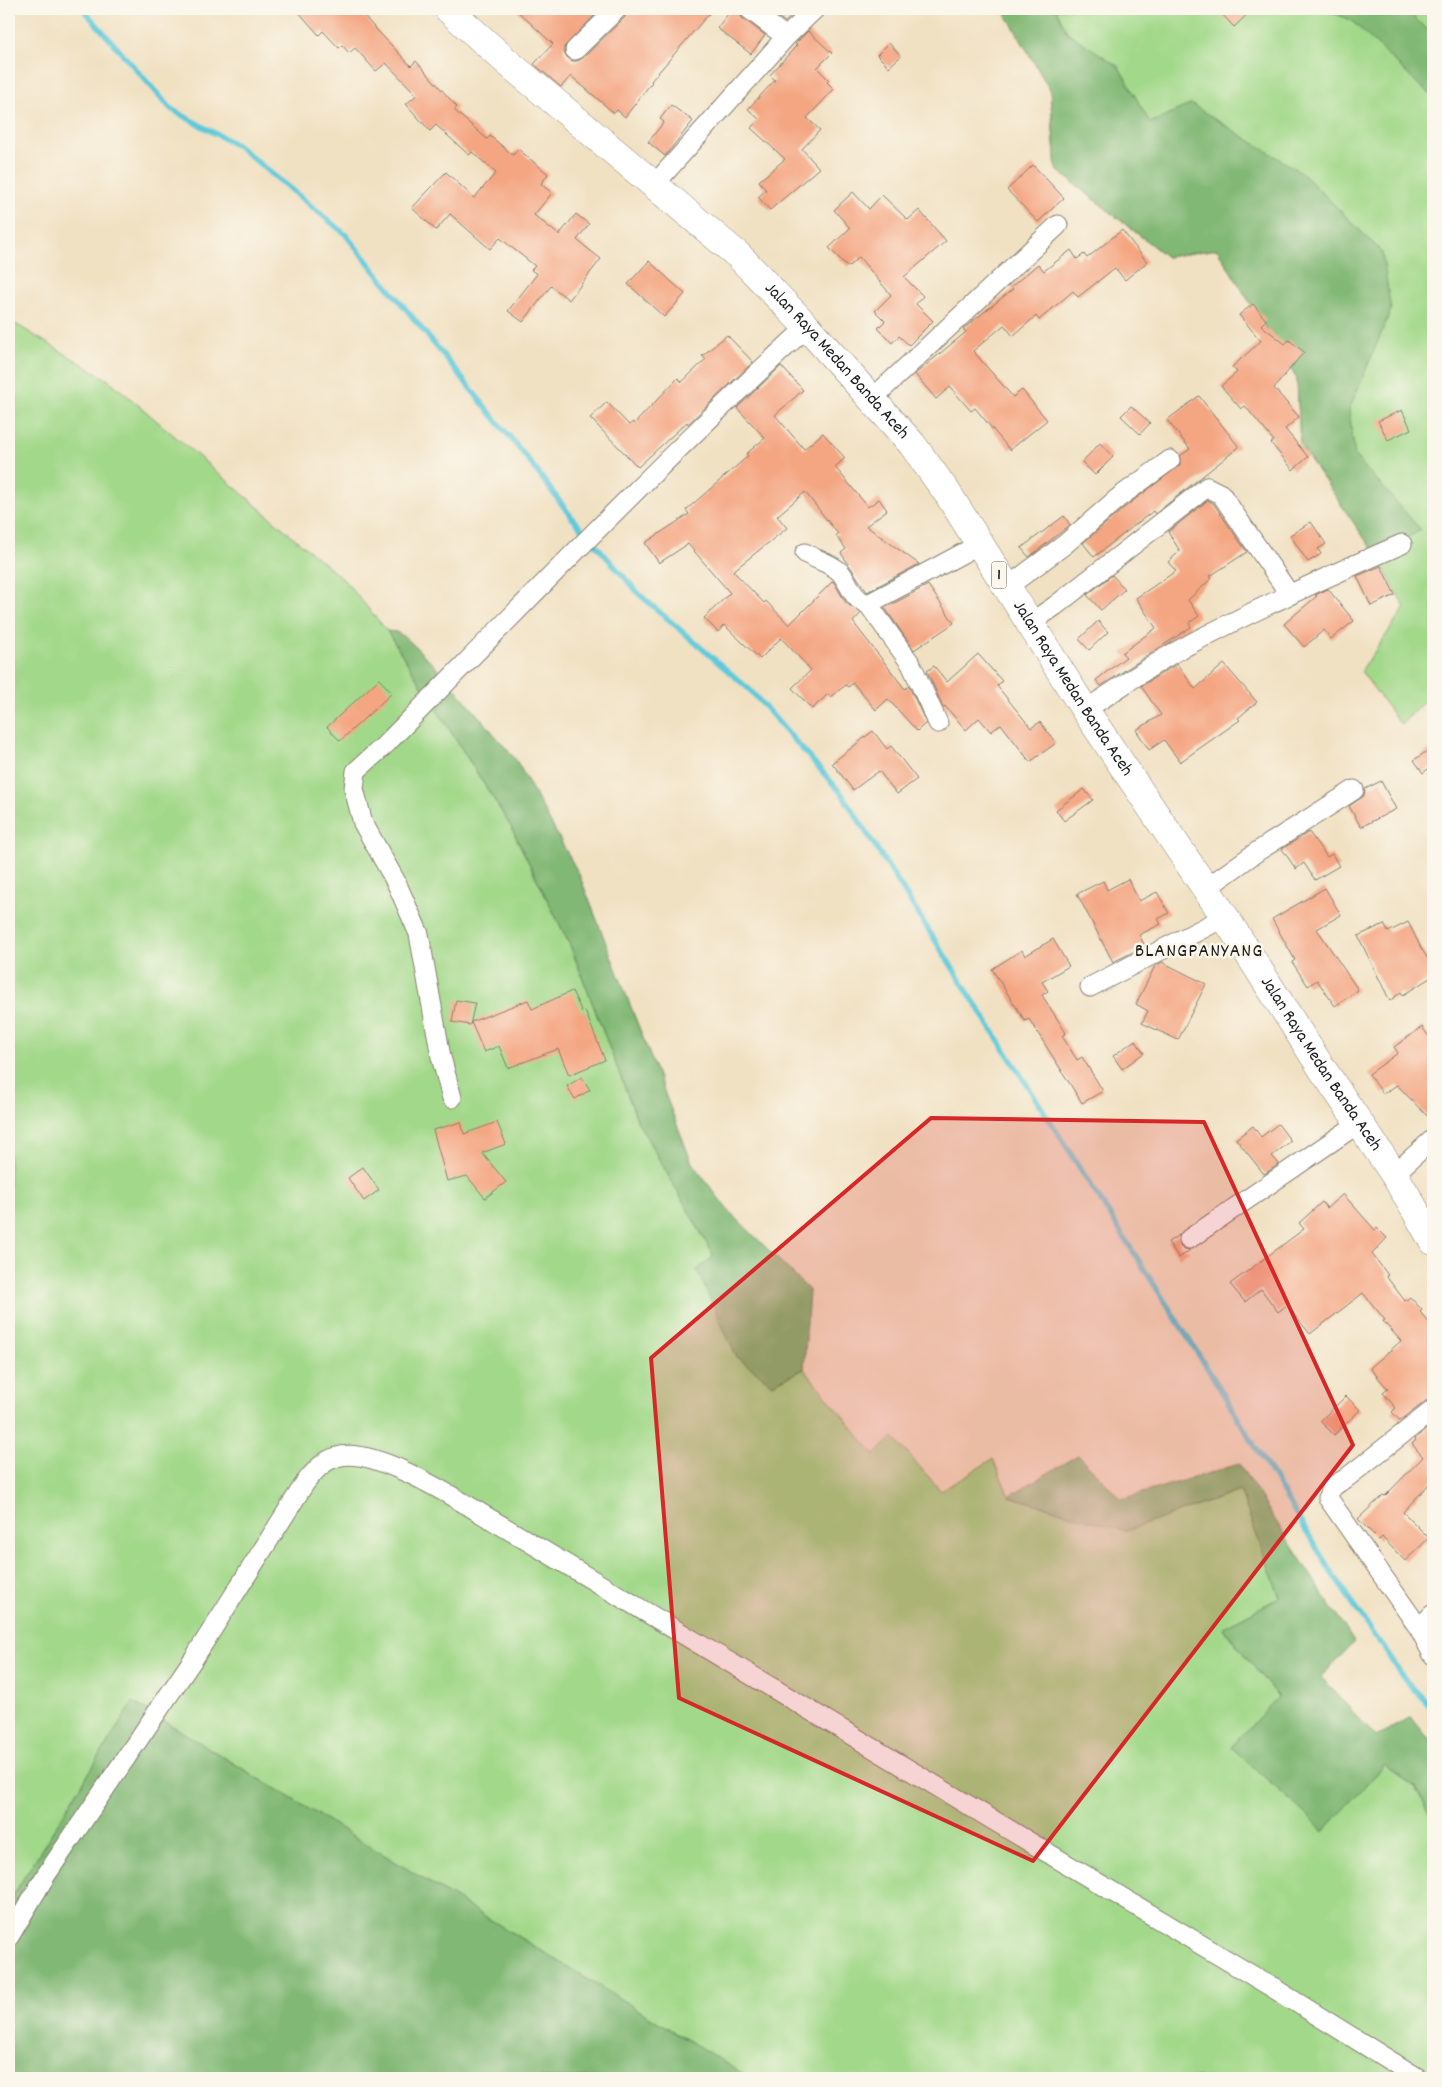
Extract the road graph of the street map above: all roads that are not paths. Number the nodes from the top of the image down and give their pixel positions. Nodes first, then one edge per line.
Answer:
1 (448, 9) edge
2 (617, 9) edge
3 (749, 9) edge
4 (815, 9) edge
5 (786, 37) junction
6 (575, 50) dead end
7 (654, 185) junction
8 (1058, 225) dead end
9 (807, 327) junction
10 (872, 399) junction
11 (1170, 460) dead end
12 (980, 544) junction
13 (1402, 544) dead end
14 (805, 553) dead end
15 (1007, 587) junction
16 (1290, 595) junction
17 (868, 604) junction
18 (1030, 623) junction
19 (1085, 710) junction
20 (938, 723) dead end
21 (1354, 790) dead end
22 (1205, 889) junction
23 (1224, 917) junction
24 (1090, 987) dead end
25 (452, 1098) dead end
26 (1359, 1123) junction
27 (1433, 1139) edge
28 (1394, 1174) junction
29 (1189, 1239) dead end
30 (1433, 1241) edge
31 (1433, 1410) edge
32 (1433, 1614) edge
33 (1419, 1628) junction
34 (1433, 1655) edge
35 (9, 1936) edge
36 (1418, 2078) edge

1 - 7 highway, Jalan Raya Medan Banda Aceh / 1
2 - 6 street
3 - 5 street
4 - 5 street
5 - 7 street
7 - 9 highway, Jalan Raya Medan Banda Aceh / 1
8 - 10 street
9 - 10 highway, Jalan Raya Medan Banda Aceh / 1
9 - 25 street
10 - 12 highway, Jalan Raya Medan Banda Aceh / 1
11 - 15 street
12 - 15 highway, Jalan Raya Medan Banda Aceh / 1
12 - 17 street
13 - 16 street
14 - 17 street
15 - 18 highway, Jalan Raya Medan Banda Aceh / 1
16 - 18 street
16 - 19 street
17 - 20 street
18 - 19 highway, Jalan Raya Medan Banda Aceh / 1
19 - 22 highway, Jalan Raya Medan Banda Aceh / 1
21 - 22 street
22 - 23 highway, Jalan Raya Medan Banda Aceh / 1
23 - 24 street
23 - 26 highway, Jalan Raya Medan Banda Aceh / 1
26 - 28 highway, Jalan Raya Medan Banda Aceh / 1
26 - 29 street
27 - 28 street
28 - 30 highway, Jalan Raya Medan Banda Aceh / 1
31 - 33 street
32 - 33 street
33 - 34 street
35 - 36 street

